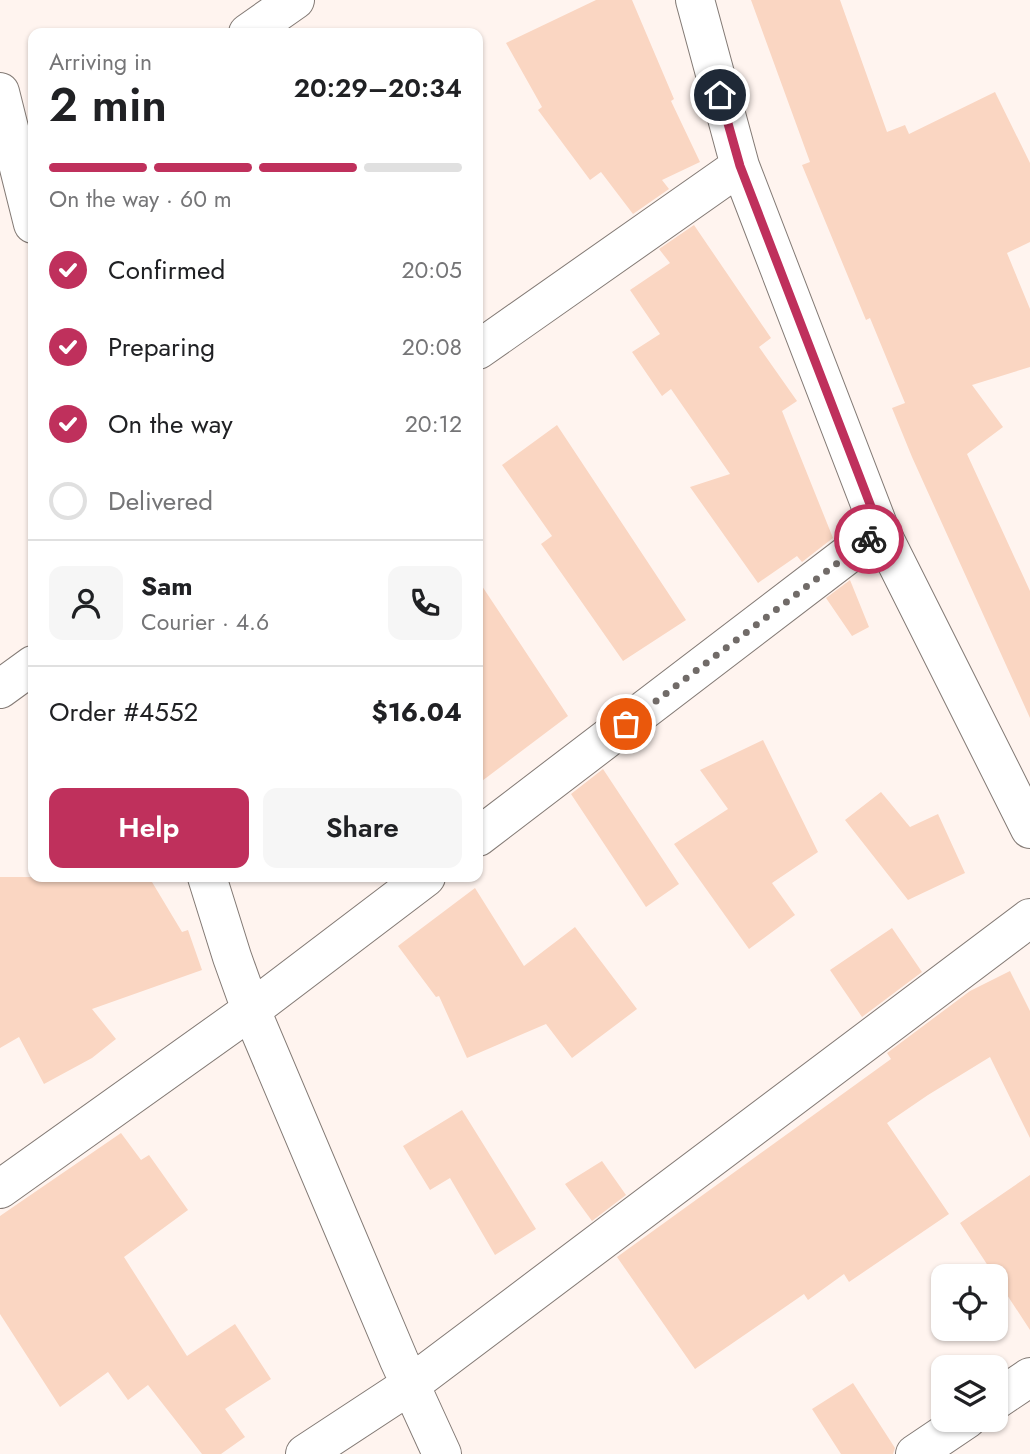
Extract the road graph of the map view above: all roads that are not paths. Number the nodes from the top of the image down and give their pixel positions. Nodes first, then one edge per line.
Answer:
1 (295, 0) edge
2 (695, 0) edge
3 (255, 28) edge
4 (0, 92) edge
5 (740, 166) junction
6 (28, 190) edge
7 (483, 346) edge
8 (880, 530) junction
9 (28, 668) edge
10 (0, 689) edge
11 (1030, 829) edge
12 (483, 833) edge
13 (209, 882) edge
14 (419, 882) edge
15 (1030, 918) edge
16 (251, 1010) junction
17 (0, 1189) edge
18 (1030, 1377) edge
19 (410, 1384) junction
20 (1008, 1392) edge
21 (948, 1432) edge
22 (305, 1454) edge
23 (442, 1454) edge
24 (915, 1454) edge

1 - 3 street
2 - 5 street
4 - 6 street
5 - 7 street
5 - 8 street
8 - 11 street
8 - 12 street
9 - 10 street
13 - 16 street
14 - 16 street
15 - 19 street
16 - 17 street
16 - 19 street
18 - 20 street
19 - 22 street
19 - 23 street
21 - 24 street

